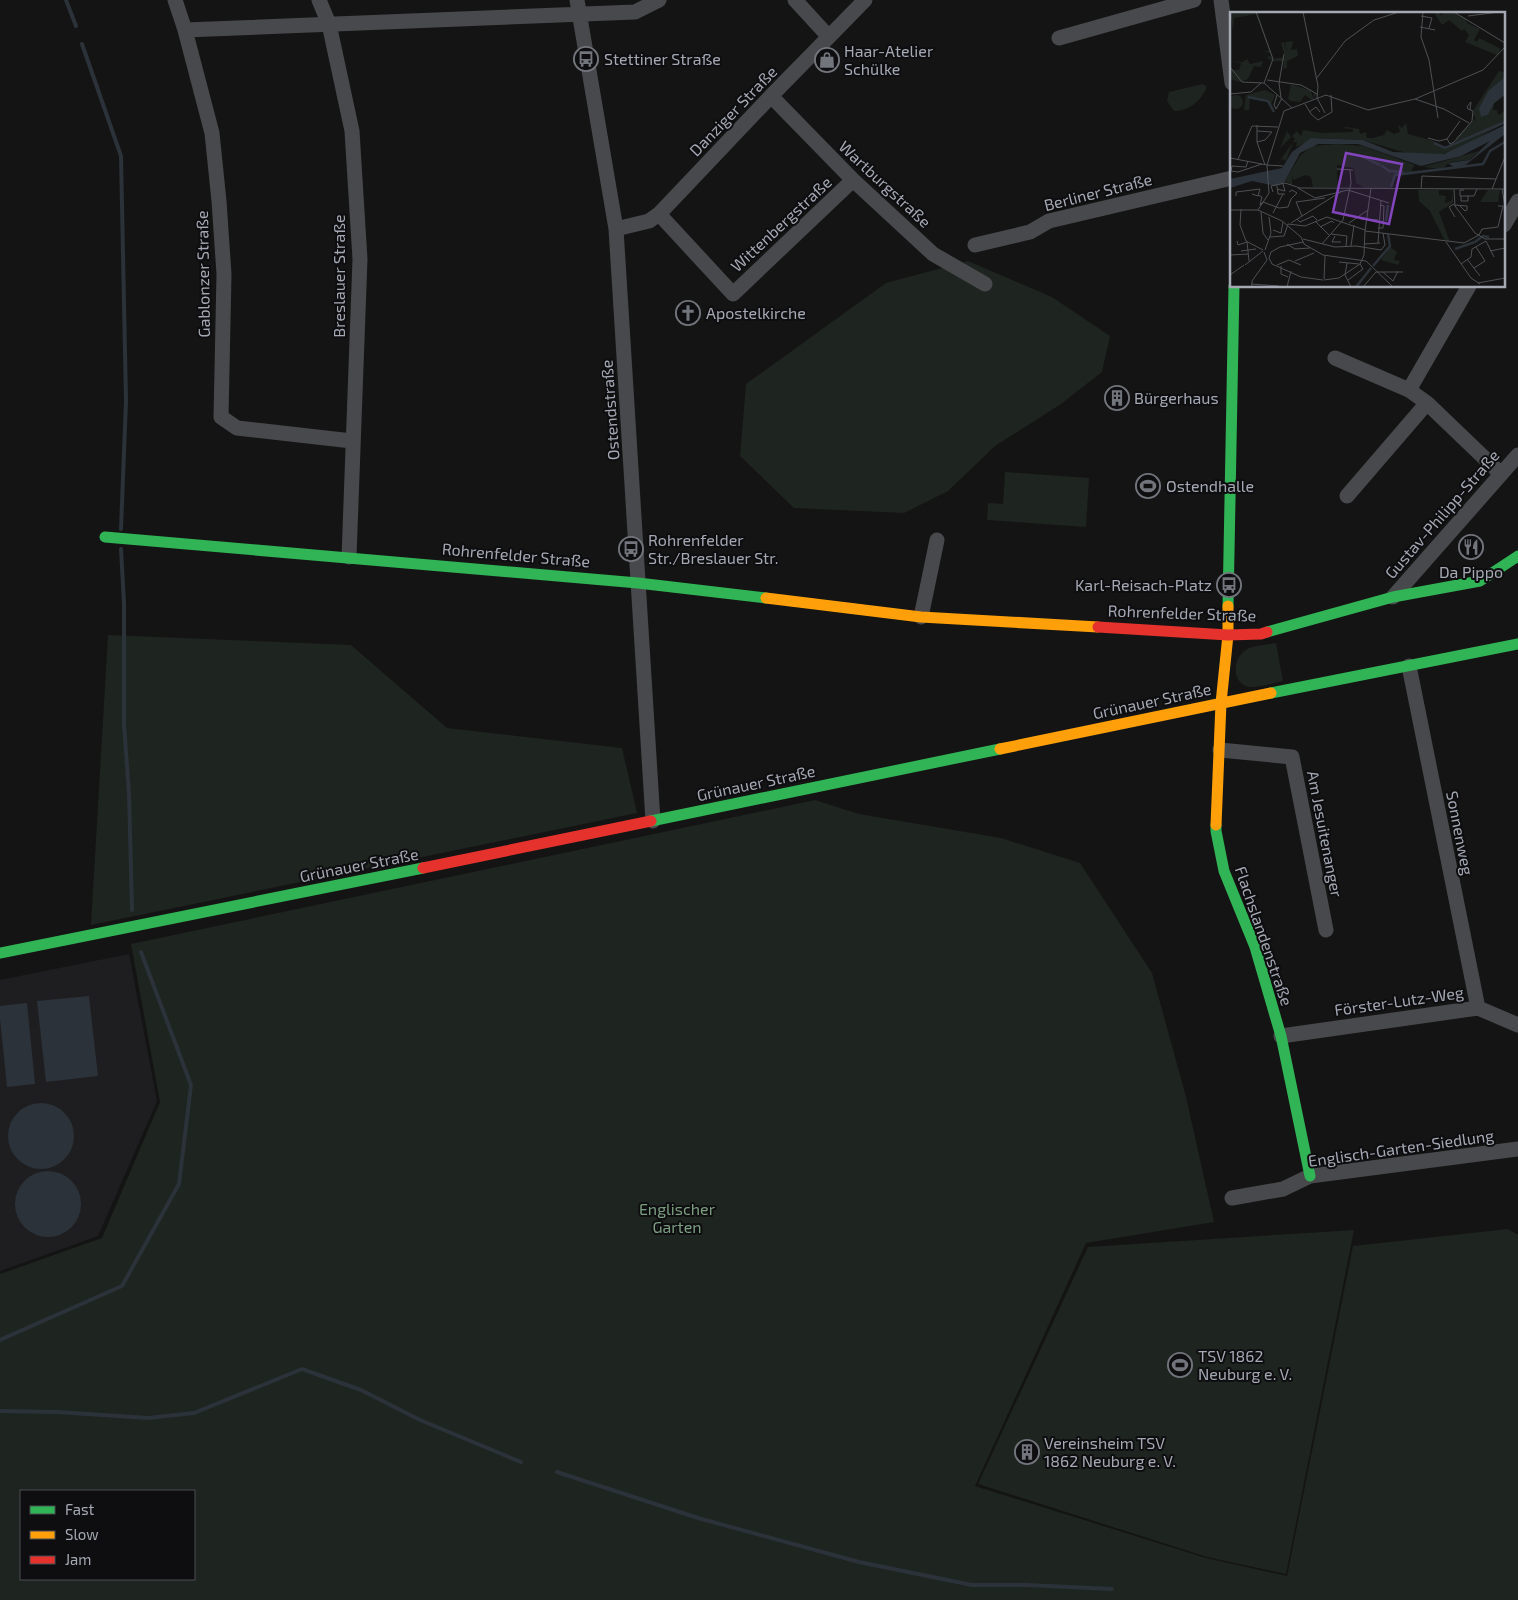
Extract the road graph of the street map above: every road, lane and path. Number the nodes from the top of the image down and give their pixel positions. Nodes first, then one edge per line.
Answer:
1 (175, 0) edge
2 (320, 0) edge
3 (659, 0) edge
4 (795, 0) edge
5 (865, 0) edge
6 (1194, 0) edge
7 (1221, 0) edge
8 (578, 7) edge
9 (329, 24) junction
10 (185, 30) junction
11 (829, 37) junction
12 (1059, 38) dead end
13 (1230, 68) edge
14 (771, 96) junction
15 (1230, 178) edge
16 (853, 180) junction
17 (1518, 201) edge
18 (659, 214) junction
19 (1506, 222) edge
20 (616, 229) junction
21 (975, 245) dead end
22 (985, 284) dead end
23 (1234, 288) edge
24 (1468, 288) edge
25 (1335, 358) dead end
26 (1409, 390) junction
27 (1427, 403) junction
28 (352, 441) junction
29 (1518, 455) edge
30 (1500, 473) junction
31 (1347, 496) dead end
32 (106, 537) dead end
33 (937, 540) dead end
34 (1518, 556) edge
35 (349, 557) junction
36 (638, 583) junction
37 (1393, 597) junction
38 (922, 617) junction
39 (1228, 635) junction
40 (1518, 644) edge
41 (1409, 666) junction
42 (1221, 703) junction
43 (1220, 750) junction
44 (653, 821) junction
45 (1326, 930) dead end
46 (0, 953) edge
47 (1478, 1008) junction
48 (1518, 1025) edge
49 (1281, 1036) junction
50 (1518, 1149) edge
51 (1310, 1176) junction
52 (1232, 1198) dead end

1 - 10 street, Gablonzer Straße
2 - 9 street, Breslauer Straße
3 - 8 street
4 - 11 street
5 - 11 street, Danziger Straße
6 - 12 street
7 - 13 street
8 - 9 street
8 - 20 street, Ostendstraße
9 - 10 street
9 - 28 street, Breslauer Straße
10 - 28 street, Gablonzer Straße
11 - 14 street, Danziger Straße
14 - 16 street, Wartburgstraße
14 - 18 street, Danziger Straße
15 - 21 street, Berliner Straße
16 - 18 street, Wittenbergstraße
16 - 22 street, Wartburgstraße
17 - 19 street
18 - 20 street, Danziger Straße
20 - 36 street, Ostendstraße
23 - 39 street
24 - 26 street
25 - 26 street
26 - 27 street
27 - 30 street
27 - 31 street
28 - 35 street, Breslauer Straße
29 - 30 street, Gustav-Philipp-Straße
30 - 37 street, Gustav-Philipp-Straße
32 - 35 street, Rohrenfelder Straße
33 - 38 street
34 - 37 street, Rohrenfelder Straße
35 - 36 street, Rohrenfelder Straße
36 - 38 street, Rohrenfelder Straße
36 - 44 street, Ostendstraße
37 - 39 street, Rohrenfelder Straße
38 - 39 street, Rohrenfelder Straße
39 - 42 street
40 - 41 street, Grünauer Straße
41 - 42 street, Grünauer Straße
41 - 47 street, Sonnenweg
42 - 43 street, Flachslandenstraße
42 - 44 street, Grünauer Straße
43 - 45 street, Am Jesuitenanger
43 - 49 street, Flachslandenstraße
44 - 46 street, Grünauer Straße
47 - 48 street, Förster-Lutz-Weg
47 - 49 street, Förster-Lutz-Weg
49 - 51 street, Flachslandenstraße
50 - 51 street, Englisch-Garten-Siedlung
51 - 52 street, Englisch-Garten-Siedlung

